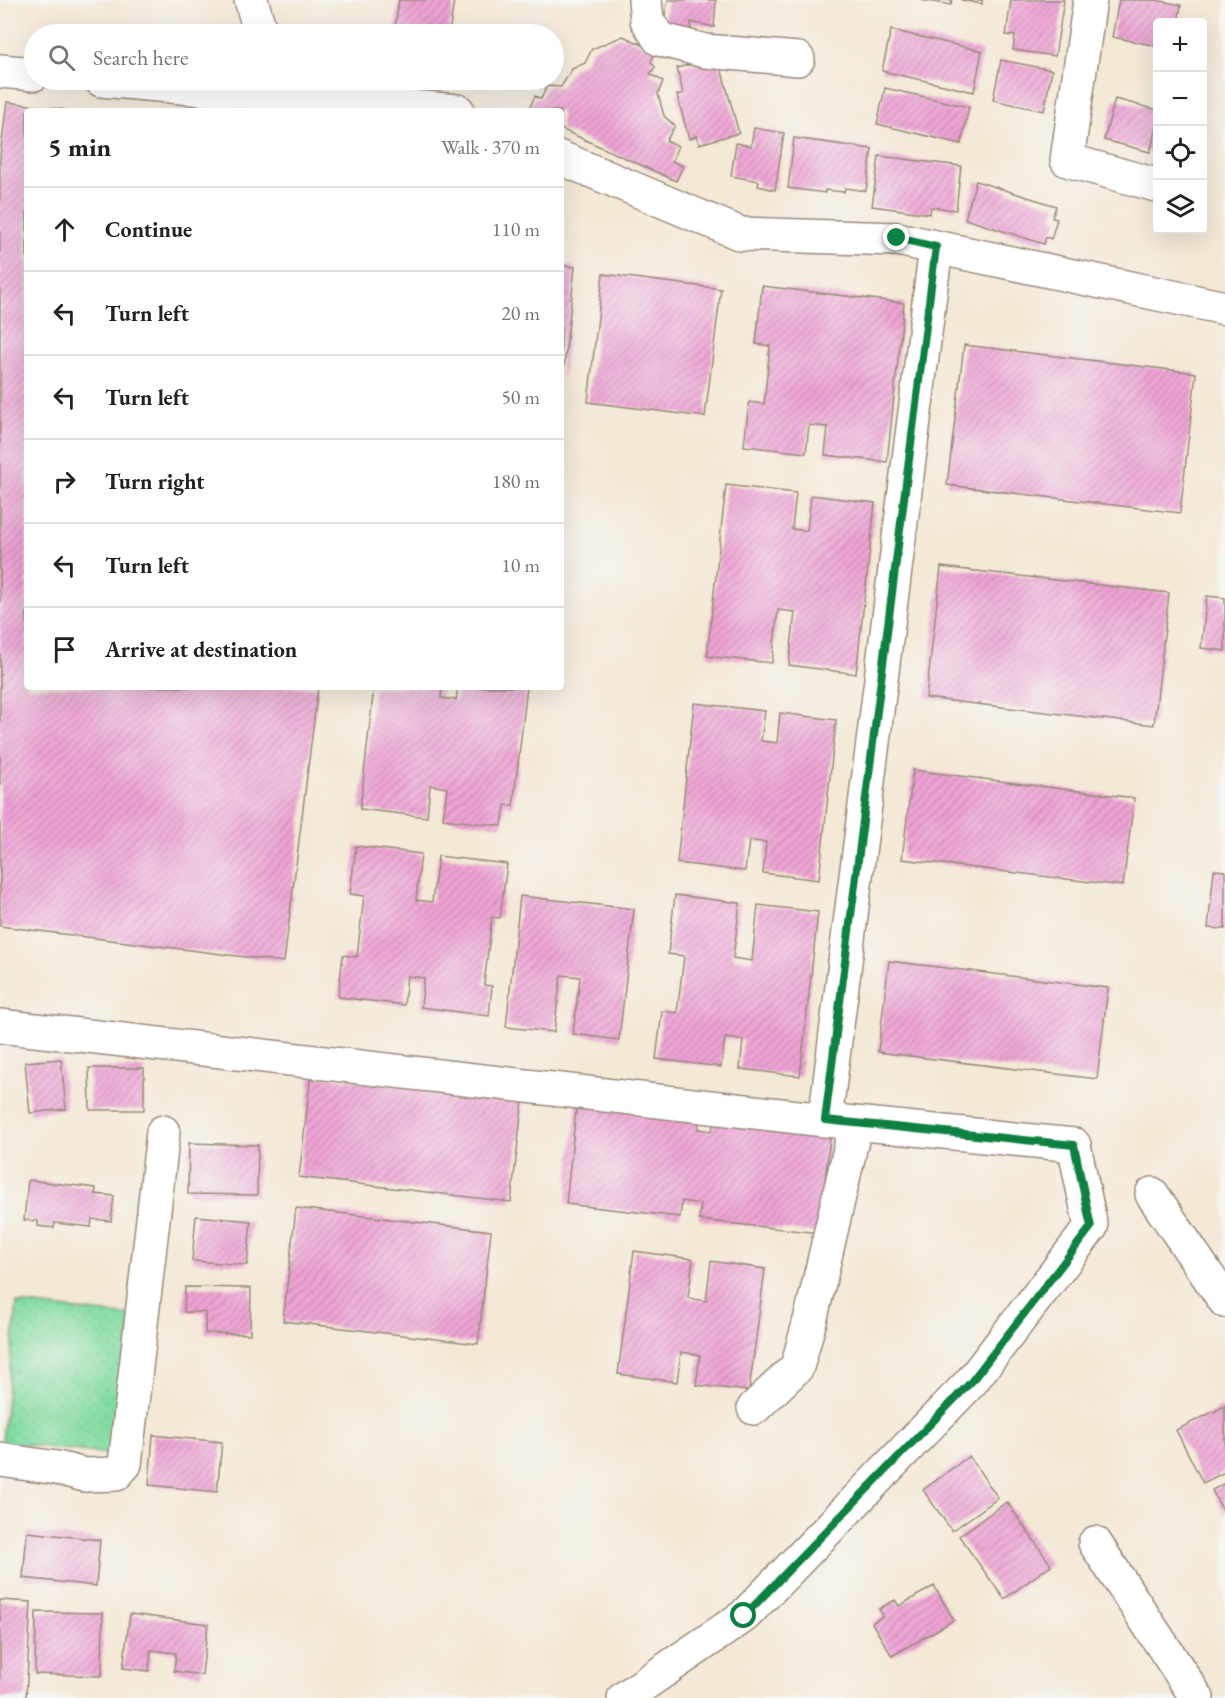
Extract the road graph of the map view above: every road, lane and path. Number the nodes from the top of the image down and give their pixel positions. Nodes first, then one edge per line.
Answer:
1 (251, 0) edge
2 (645, 0) edge
3 (1090, 0) edge
4 (258, 24) edge
5 (798, 59) dead end
6 (0, 71) edge
7 (24, 73) edge
8 (300, 90) edge
9 (436, 108) edge
10 (564, 159) edge
11 (1153, 184) edge
12 (936, 247) junction
13 (1225, 308) edge
14 (0, 1026) edge
15 (841, 1121) junction
16 (163, 1132) dead end
17 (1152, 1194) dead end
18 (1225, 1301) edge
19 (754, 1408) dead end
20 (0, 1460) edge
21 (1095, 1543) dead end
22 (624, 1698) edge
23 (1197, 1698) edge

1 - 4 street
2 - 5 street
3 - 11 street
6 - 7 street
8 - 9 street
10 - 12 street
12 - 13 street
12 - 15 street
14 - 15 street
15 - 19 street
15 - 22 street
16 - 20 street
17 - 18 street
21 - 23 street

